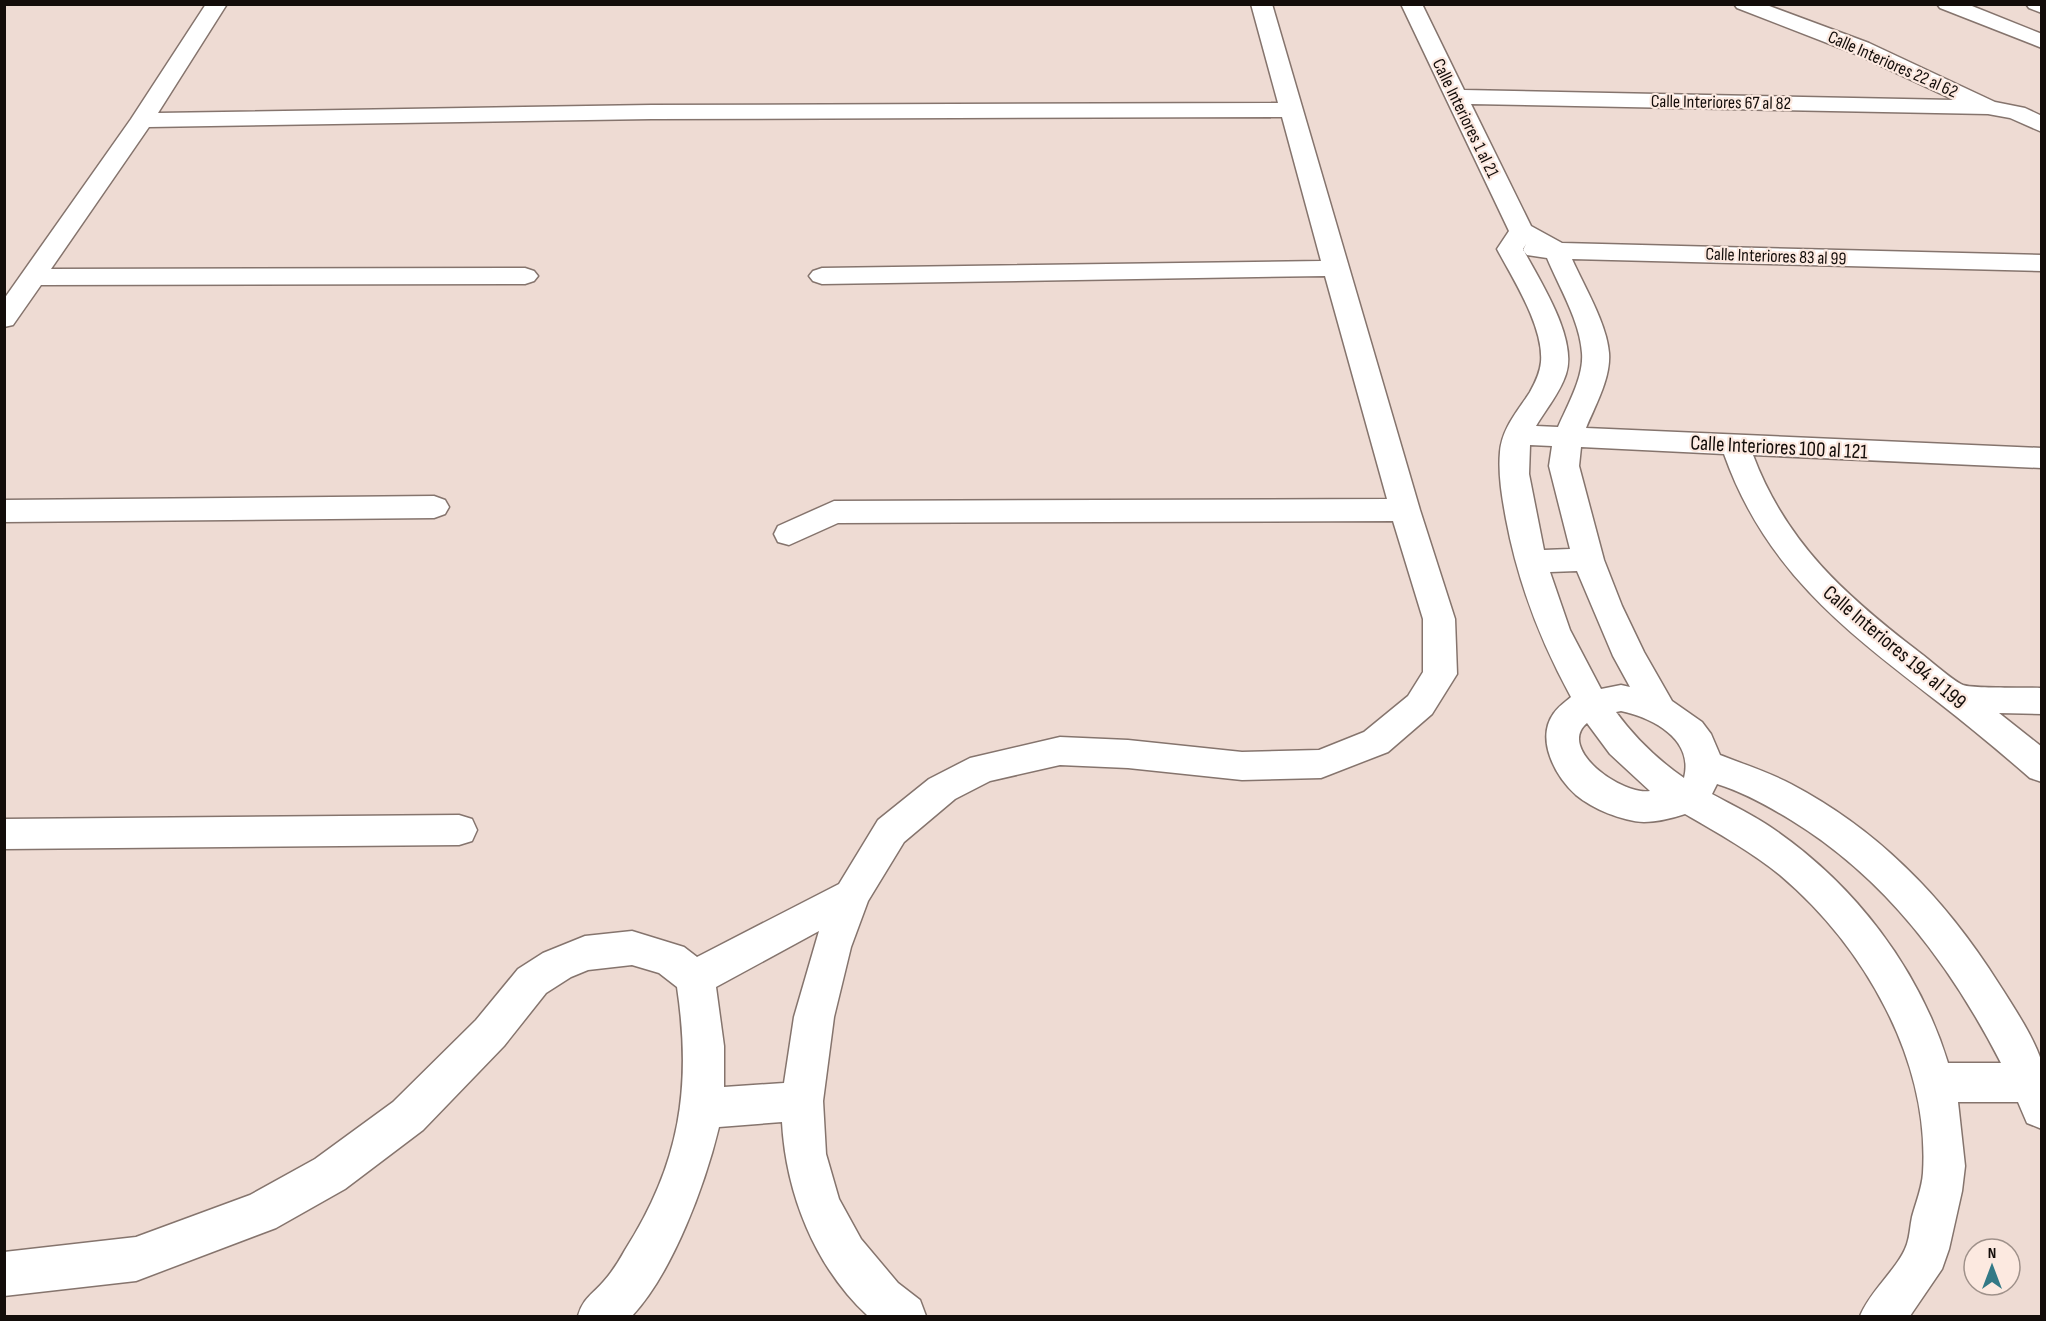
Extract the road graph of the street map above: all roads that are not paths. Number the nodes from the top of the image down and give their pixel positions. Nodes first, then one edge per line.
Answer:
1 (217, 4) edge
2 (1261, 4) edge
3 (1411, 4) edge
4 (1743, 4) edge
5 (1947, 4) edge
6 (2036, 4) edge
7 (2042, 7) edge
8 (2042, 42) edge
9 (1455, 97) junction
10 (1988, 107) junction
11 (1290, 110) junction
12 (142, 120) junction
13 (2042, 125) edge
14 (1516, 240) junction
15 (1556, 250) junction
16 (2042, 263) edge
17 (1337, 268) junction
18 (525, 276) dead end
19 (822, 276) dead end
20 (34, 278) junction
21 (4, 319) edge
22 (1517, 435) junction
23 (1568, 437) junction
24 (1735, 445) junction
25 (2042, 458) edge
26 (434, 507) dead end
27 (1405, 510) junction
28 (4, 511) edge
29 (789, 534) dead end
30 (1588, 560) junction
31 (1530, 561) junction
32 (1954, 698) junction
33 (2042, 701) edge
34 (1591, 702) junction
35 (1659, 708) junction
36 (2042, 768) edge
37 (1695, 780) junction
38 (459, 830) dead end
39 (4, 834) edge
40 (852, 895) junction
41 (694, 978) junction
42 (1935, 1082) junction
43 (2036, 1096) edge
44 (802, 1101) junction
45 (702, 1109) junction
46 (4, 1274) edge
47 (600, 1317) edge
48 (904, 1317) edge
49 (1883, 1317) edge

1 - 12 street
2 - 11 street
3 - 9 street, Calle Interiores 1 al 21
4 - 10 street, Calle Interiores 22 al 62
5 - 8 street
6 - 7 street
9 - 10 street, Calle Interiores 67 al 82
9 - 14 street, Calle Interiores 1 al 21
10 - 13 street, Calle Interiores 22 al 62
11 - 12 street
11 - 17 street
12 - 20 street
14 - 15 street
14 - 22 street, Calle Interiores 1 al 21
15 - 16 street, Calle Interiores 83 al 99
15 - 23 street
17 - 19 street
17 - 27 street
18 - 20 street
20 - 21 street
22 - 23 street, Calle Interiores 100 al 121
22 - 31 street, Calle Interiores 1 al 21
23 - 24 street, Calle Interiores 100 al 121
23 - 30 street
24 - 25 street, Calle Interiores 100 al 121
24 - 32 street, Calle Interiores 194 al 199
26 - 28 street
27 - 29 street
27 - 40 street
30 - 31 street
30 - 35 street
31 - 34 street, Calle Interiores 1 al 21
32 - 33 street
32 - 36 street, Calle Interiores 194 al 199
34 - 35 street
34 - 37 street, Calle Interiores 1 al 21
34 - 37 street
35 - 37 street
37 - 42 street
37 - 43 street
38 - 39 street
40 - 41 street
40 - 44 street
41 - 45 street
41 - 46 street
42 - 43 street
42 - 49 street
44 - 45 street
44 - 48 street
45 - 47 street

